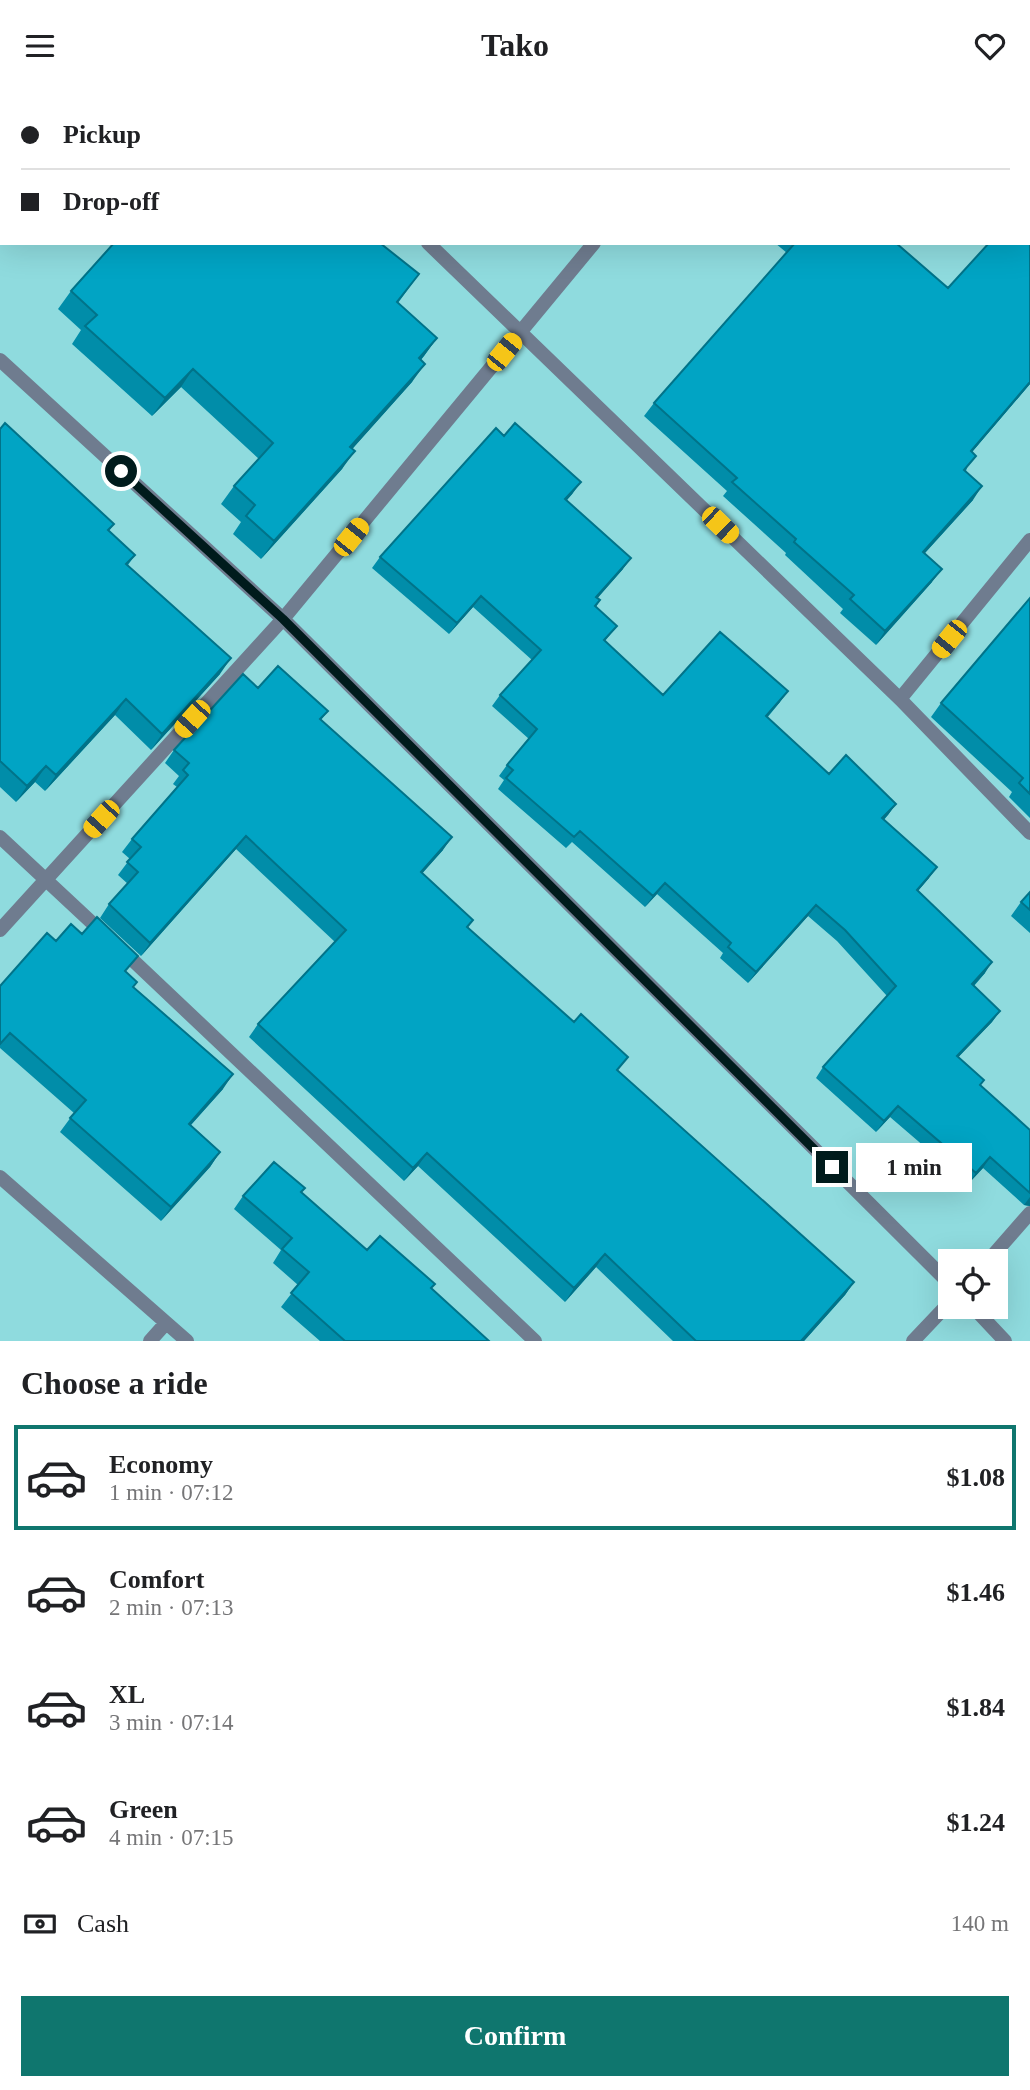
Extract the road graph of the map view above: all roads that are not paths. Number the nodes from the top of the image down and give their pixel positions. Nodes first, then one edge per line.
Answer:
1 (430, 245) edge
2 (592, 245) edge
3 (521, 331) junction
4 (0, 360) edge
5 (1030, 540) edge
6 (283, 619) junction
7 (900, 699) junction
8 (1030, 833) edge
9 (0, 837) edge
10 (46, 879) junction
11 (0, 930) edge
12 (0, 1177) edge
13 (1030, 1213) edge
14 (998, 1249) edge
15 (938, 1272) edge
16 (938, 1315) edge
17 (984, 1319) edge
18 (166, 1323) junction
19 (150, 1341) edge
20 (187, 1341) edge
21 (535, 1341) edge
22 (913, 1341) edge
23 (1005, 1341) edge

1 - 3 street
2 - 3 street
3 - 6 street
3 - 7 street
4 - 6 street
5 - 7 street
6 - 10 street
6 - 15 street
7 - 8 street
9 - 10 street
10 - 11 street
10 - 21 street
12 - 18 street
13 - 14 street
16 - 22 street
17 - 23 street
18 - 19 street
18 - 20 street

